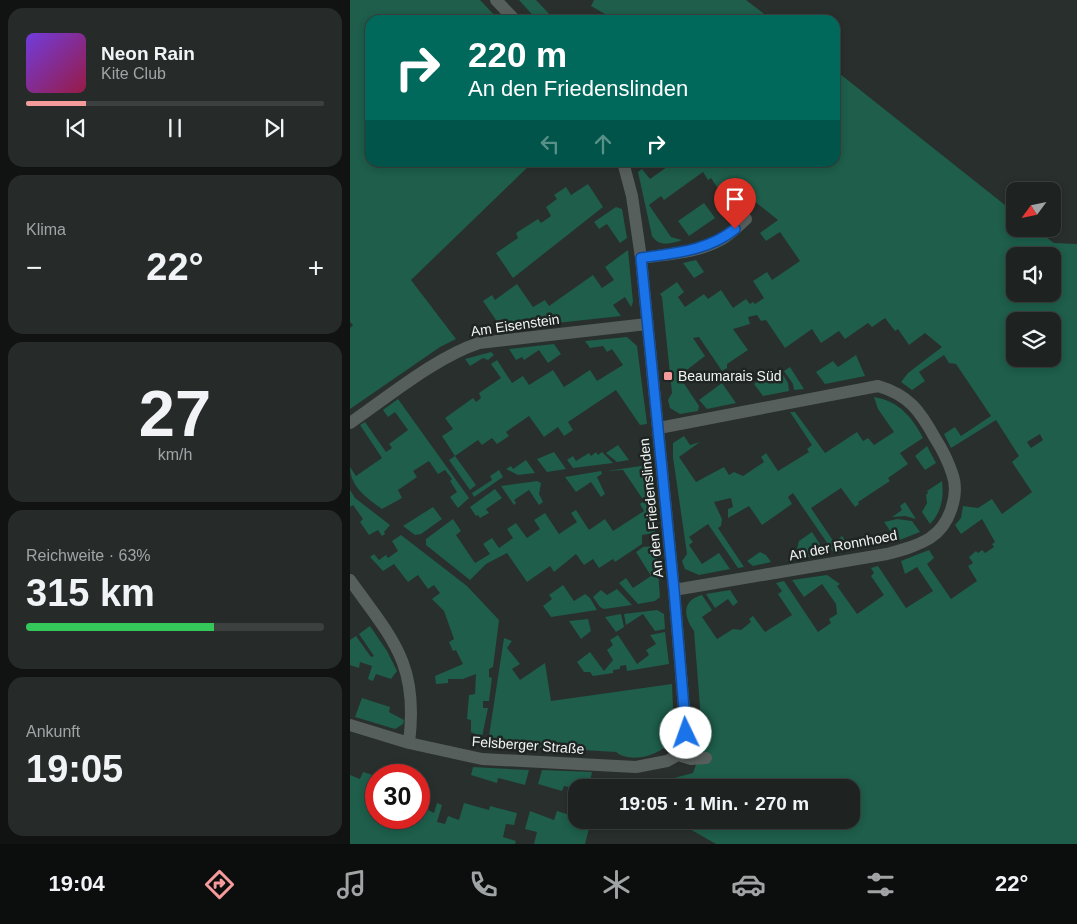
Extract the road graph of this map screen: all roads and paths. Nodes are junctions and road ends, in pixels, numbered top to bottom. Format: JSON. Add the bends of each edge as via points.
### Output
{"nodes":[{"id":1,"x":496,"y":0,"type":"edge"},
{"id":2,"x":510,"y":15,"type":"edge"},
{"id":3,"x":624,"y":167,"type":"edge"},
{"id":4,"x":746,"y":219,"type":"dead end"},
{"id":5,"x":641,"y":258,"type":"junction"},
{"id":6,"x":647,"y":324,"type":"junction"},
{"id":7,"x":350,"y":423,"type":"edge"},
{"id":8,"x":658,"y":428,"type":"junction"},
{"id":9,"x":350,"y":580,"type":"edge"},
{"id":10,"x":674,"y":590,"type":"junction"},
{"id":11,"x":350,"y":725,"type":"edge"},
{"id":12,"x":409,"y":742,"type":"junction"},
{"id":13,"x":678,"y":755,"type":"junction"},
{"id":14,"x":706,"y":758,"type":"dead end"}],
"edges":[{"from":1,"to":2,"type":"street"},
{"from":3,"to":5,"type":"street","name":"An den Friedenslinden"},
{"from":4,"to":5,"type":"street","via":[[723,239],[706,246]]},
{"from":5,"to":6,"type":"street","name":"An den Friedenslinden"},
{"from":6,"to":7,"type":"street","name":"Am Eisenstein","via":[[466,347]]},
{"from":6,"to":8,"type":"street","name":"An den Friedenslinden"},
{"from":8,"to":10,"type":"street","name":"An den Friedenslinden"},
{"from":8,"to":10,"type":"street","name":"An der Ronnhoed","via":[[878,386],[895,391],[924,418],[953,474],[955,494],[943,525],[931,537],[911,547],[878,556]]},
{"from":9,"to":12,"type":"street","via":[[402,657],[412,700]]},
{"from":10,"to":13,"type":"street","name":"An den Friedenslinden","via":[[686,733]]},
{"from":11,"to":12,"type":"street","name":"Felsberger Straße"},
{"from":12,"to":13,"type":"street","name":"Felsberger Straße","via":[[482,759],[601,766],[654,765]]},
{"from":13,"to":14,"type":"street","via":[[691,759]]}]}
